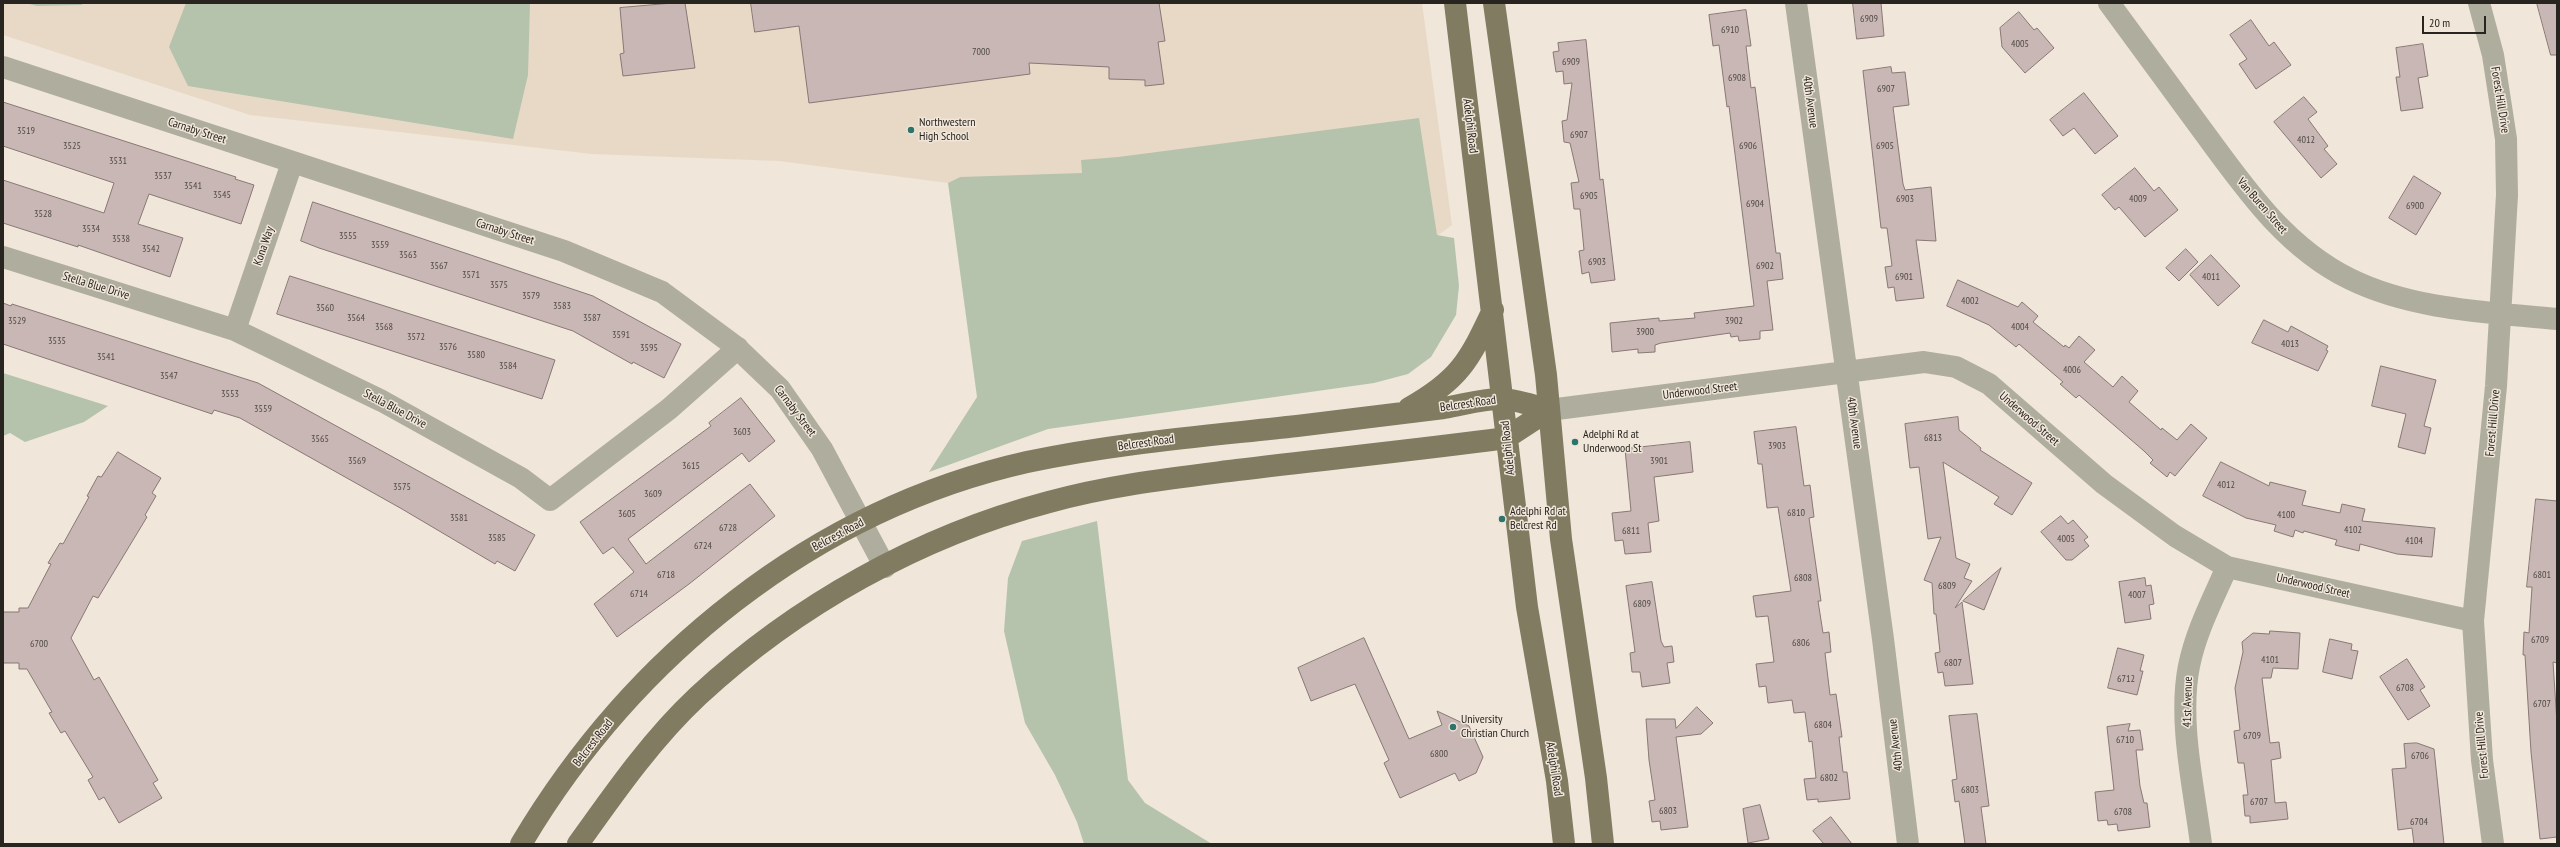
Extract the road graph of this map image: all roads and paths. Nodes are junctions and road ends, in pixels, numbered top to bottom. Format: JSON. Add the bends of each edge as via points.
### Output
{"nodes":[{"id":1,"x":1455,"y":3,"type":"edge"},
{"id":2,"x":1494,"y":3,"type":"edge"},
{"id":3,"x":1796,"y":3,"type":"edge"},
{"id":4,"x":2109,"y":3,"type":"edge"},
{"id":5,"x":2479,"y":3,"type":"edge"},
{"id":6,"x":3,"y":67,"type":"edge"},
{"id":7,"x":292,"y":163,"type":"junction"},
{"id":8,"x":3,"y":257,"type":"edge"},
{"id":9,"x":1493,"y":310,"type":"junction"},
{"id":10,"x":2499,"y":313,"type":"junction"},
{"id":11,"x":2557,"y":319,"type":"edge"},
{"id":12,"x":235,"y":330,"type":"junction"},
{"id":13,"x":738,"y":348,"type":"junction"},
{"id":14,"x":1847,"y":373,"type":"junction"},
{"id":15,"x":1503,"y":399,"type":"junction"},
{"id":16,"x":1549,"y":410,"type":"junction"},
{"id":17,"x":1399,"y":413,"type":"junction"},
{"id":18,"x":1506,"y":438,"type":"junction"},
{"id":19,"x":861,"y":522,"type":"junction"},
{"id":20,"x":885,"y":567,"type":"junction"},
{"id":21,"x":2228,"y":567,"type":"junction"},
{"id":22,"x":2473,"y":621,"type":"junction"},
{"id":23,"x":521,"y":844,"type":"edge"},
{"id":24,"x":578,"y":844,"type":"edge"},
{"id":25,"x":1564,"y":844,"type":"edge"},
{"id":26,"x":1603,"y":844,"type":"edge"},
{"id":27,"x":1908,"y":844,"type":"edge"},
{"id":28,"x":2200,"y":844,"type":"edge"},
{"id":29,"x":2493,"y":844,"type":"edge"}],
"edges":[{"from":1,"to":9,"type":"main road","name":"Adelphi Road"},
{"from":2,"to":16,"type":"main road"},
{"from":3,"to":14,"type":"street","name":"40th Avenue"},
{"from":4,"to":10,"type":"street","name":"Van Buren Street","via":[[2248,192],[2295,243],[2328,267],[2378,290],[2436,305]]},
{"from":5,"to":10,"type":"street","name":"Forest Hill Drive","via":[[2492,55],[2506,139],[2507,195]]},
{"from":6,"to":7,"type":"street","name":"Carnaby Street"},
{"from":7,"to":12,"type":"street","name":"Kona Way"},
{"from":7,"to":13,"type":"street","name":"Carnaby Street","via":[[564,251],[662,292]]},
{"from":8,"to":12,"type":"street","name":"Stella Blue Drive"},
{"from":9,"to":15,"type":"main road","name":"Adelphi Road"},
{"from":9,"to":17,"type":"main road","via":[[1473,353],[1461,369],[1438,392]]},
{"from":10,"to":11,"type":"street","name":"Van Buren Street"},
{"from":10,"to":22,"type":"street","name":"Forest Hill Drive","via":[[2488,483]]},
{"from":12,"to":13,"type":"street","name":"Stella Blue Drive","via":[[382,401],[520,478],[550,500],[670,409]]},
{"from":13,"to":19,"type":"street","name":"Carnaby Street","via":[[780,389],[822,448]]},
{"from":14,"to":16,"type":"street","name":"Underwood Street"},
{"from":14,"to":21,"type":"street","name":"Underwood Street","via":[[1924,362],[1956,367],[1973,375],[1989,384],[2104,484],[2175,536]]},
{"from":14,"to":27,"type":"street","name":"40th Avenue"},
{"from":15,"to":16,"type":"main road","name":"Belcrest Road"},
{"from":15,"to":17,"type":"main road","name":"Belcrest Road"},
{"from":15,"to":18,"type":"main road","name":"Adelphi Road"},
{"from":16,"to":18,"type":"main road"},
{"from":16,"to":26,"type":"main road","via":[[1561,539],[1596,778]]},
{"from":17,"to":19,"type":"main road","name":"Belcrest Road","via":[[1147,442],[1027,463],[962,481]]},
{"from":18,"to":20,"type":"main road","via":[[1190,476],[1057,500],[987,521]]},
{"from":18,"to":25,"type":"main road","name":"Adelphi Road","via":[[1527,607],[1557,781]]},
{"from":19,"to":20,"type":"street","name":"Carnaby Street"},
{"from":19,"to":23,"type":"main road","name":"Belcrest Road","via":[[811,549],[766,578],[719,612],[668,657],[624,702],[587,749],[538,816]]},
{"from":20,"to":24,"type":"main road","via":[[803,611],[697,697],[633,768]]},
{"from":21,"to":22,"type":"street","name":"Underwood Street"},
{"from":21,"to":28,"type":"street","name":"41st Avenue","via":[[2198,633],[2189,666],[2185,715]]},
{"from":22,"to":29,"type":"street","name":"Forest Hill Drive","via":[[2482,760]]}]}
